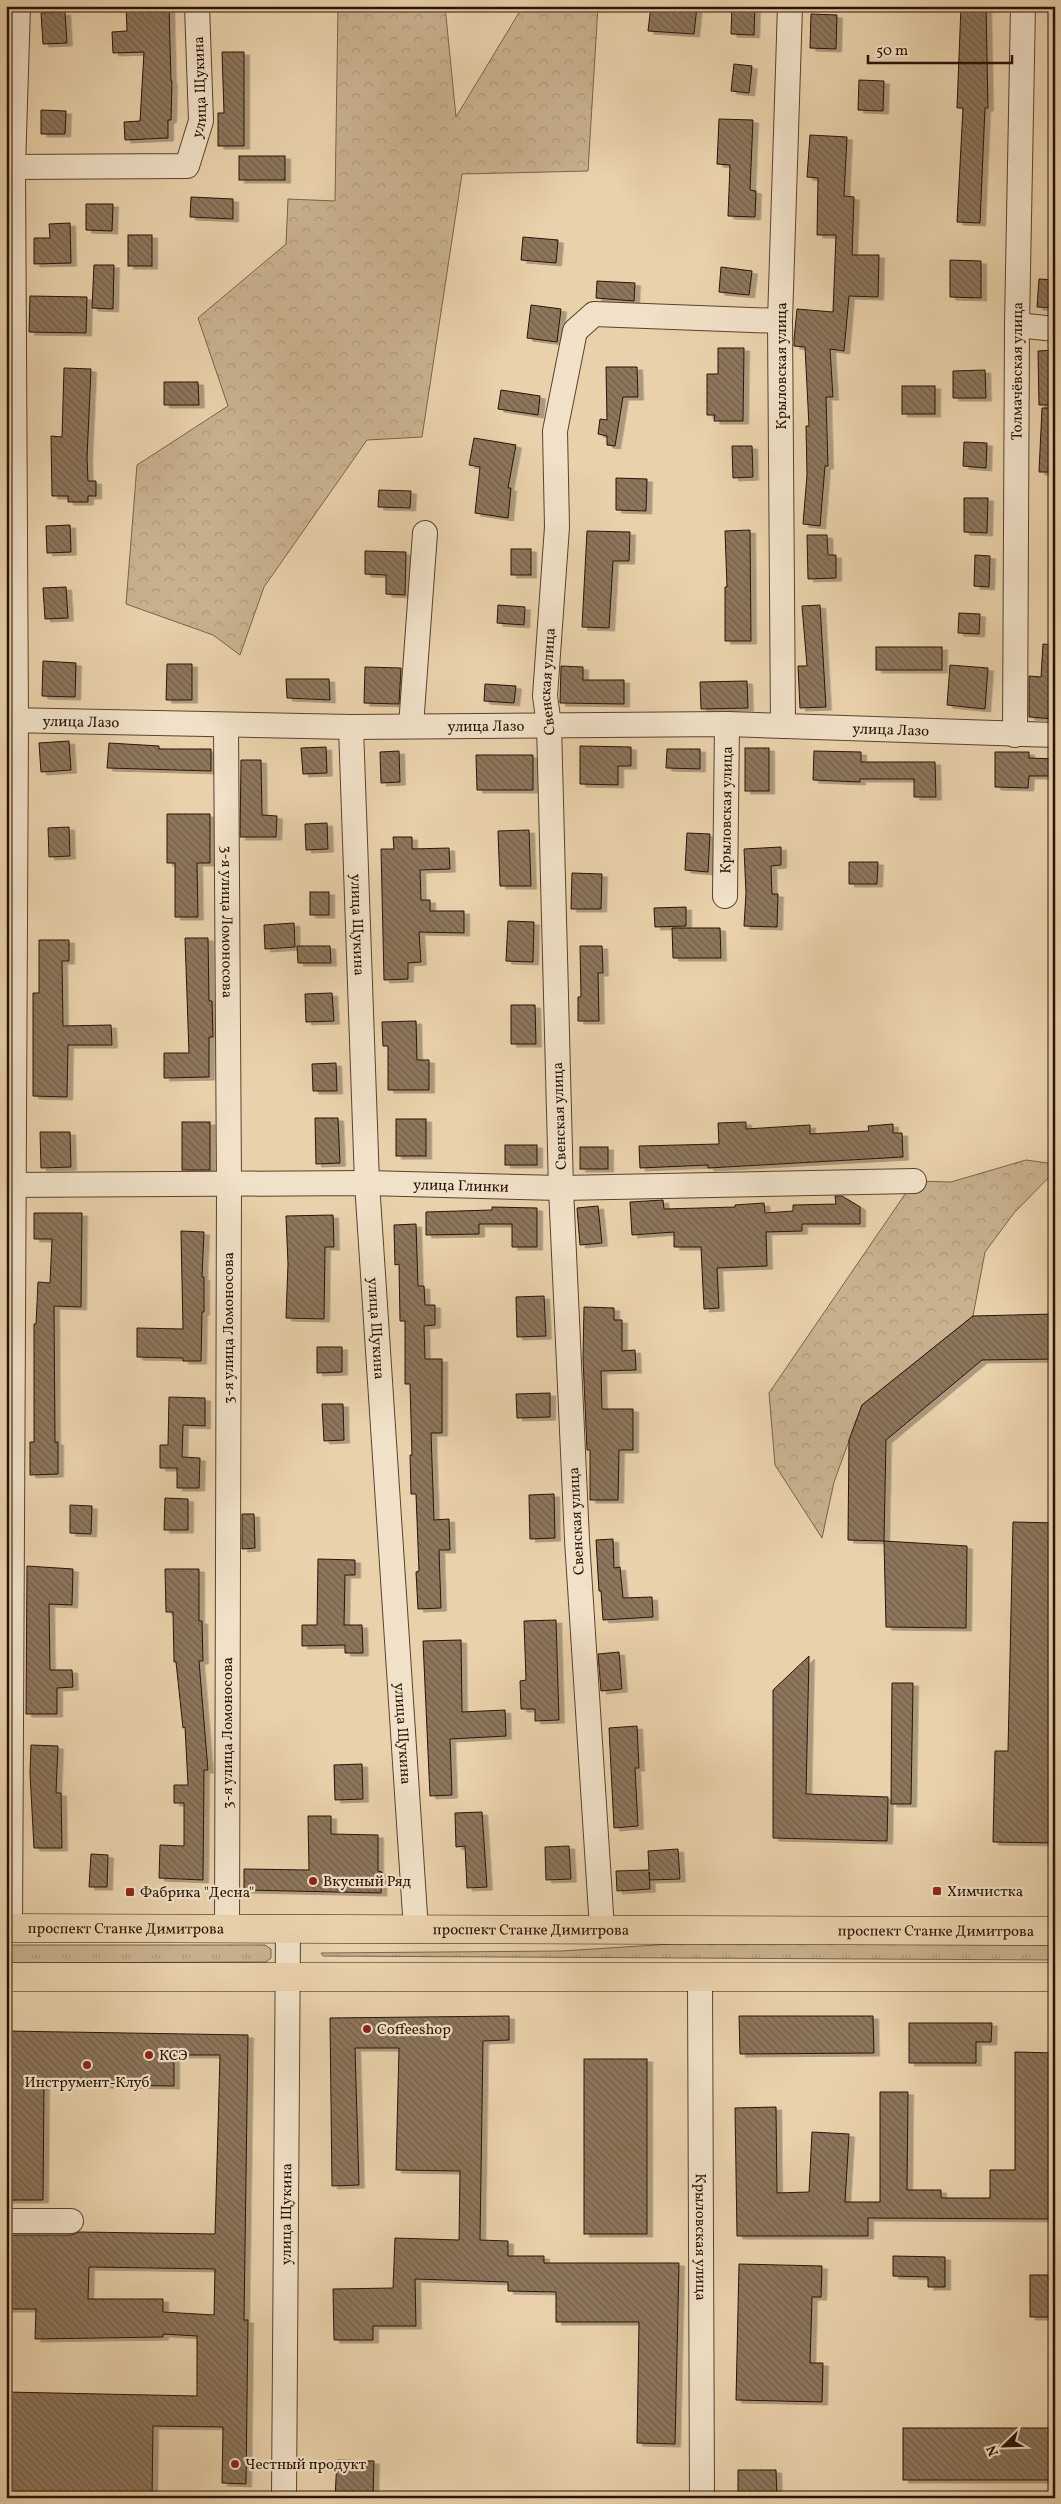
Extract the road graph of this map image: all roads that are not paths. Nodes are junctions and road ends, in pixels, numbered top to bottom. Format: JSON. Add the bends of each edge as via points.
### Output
{"nodes":[{"id":1,"x":18,"y":6,"type":"edge"},
{"id":2,"x":197,"y":6,"type":"edge"},
{"id":3,"x":790,"y":6,"type":"edge"},
{"id":4,"x":1023,"y":6,"type":"edge"},
{"id":5,"x":10,"y":167,"type":"edge"},
{"id":6,"x":780,"y":321,"type":"junction"},
{"id":7,"x":1017,"y":325,"type":"junction"},
{"id":8,"x":1055,"y":329,"type":"edge"},
{"id":9,"x":425,"y":533,"type":"dead end"},
{"id":10,"x":11,"y":720,"type":"edge"},
{"id":11,"x":726,"y":724,"type":"junction"},
{"id":12,"x":549,"y":725,"type":"junction"},
{"id":13,"x":226,"y":726,"type":"junction"},
{"id":14,"x":411,"y":726,"type":"junction"},
{"id":15,"x":783,"y":726,"type":"junction"},
{"id":16,"x":351,"y":727,"type":"junction"},
{"id":17,"x":1015,"y":735,"type":"junction"},
{"id":18,"x":1055,"y":735,"type":"edge"},
{"id":19,"x":724,"y":896,"type":"dead end"},
{"id":20,"x":914,"y":1181,"type":"dead end"},
{"id":21,"x":229,"y":1183,"type":"junction"},
{"id":22,"x":367,"y":1183,"type":"junction"},
{"id":23,"x":9,"y":1185,"type":"edge"},
{"id":24,"x":561,"y":1188,"type":"junction"},
{"id":25,"x":8,"y":1928,"type":"edge"},
{"id":26,"x":602,"y":1929,"type":"junction"},
{"id":27,"x":227,"y":1930,"type":"junction"},
{"id":28,"x":288,"y":1930,"type":"junction"},
{"id":29,"x":416,"y":1930,"type":"junction"},
{"id":30,"x":1055,"y":1931,"type":"edge"},
{"id":31,"x":6,"y":1977,"type":"edge"},
{"id":32,"x":700,"y":1977,"type":"junction"},
{"id":33,"x":288,"y":1978,"type":"junction"},
{"id":34,"x":1055,"y":1978,"type":"edge"},
{"id":35,"x":6,"y":2221,"type":"edge"},
{"id":36,"x":72,"y":2221,"type":"dead end"},
{"id":37,"x":284,"y":2498,"type":"edge"},
{"id":38,"x":702,"y":2498,"type":"edge"}],
"edges":[{"from":1,"to":5,"type":"street"},
{"from":2,"to":5,"type":"street","name":"улица Щукина","via":[[201,121],[187,166]]},
{"from":3,"to":6,"type":"street","name":"Крыловская улица"},
{"from":4,"to":7,"type":"street","name":"Толмачёвская улица"},
{"from":5,"to":10,"type":"street"},
{"from":6,"to":12,"type":"street","name":"Свенская улица","via":[[594,314],[575,332],[554,431],[557,527],[545,696]]},
{"from":6,"to":15,"type":"street","name":"Крыловская улица"},
{"from":7,"to":8,"type":"street"},
{"from":7,"to":17,"type":"street","name":"Толмачёвская улица"},
{"from":9,"to":14,"type":"street"},
{"from":10,"to":13,"type":"street","name":"улица Лазо"},
{"from":10,"to":23,"type":"street"},
{"from":11,"to":12,"type":"street","name":"улица Лазо"},
{"from":11,"to":15,"type":"street","name":"улица Лазо"},
{"from":11,"to":19,"type":"street","name":"Крыловская улица"},
{"from":12,"to":14,"type":"street","name":"улица Лазо"},
{"from":12,"to":24,"type":"street","name":"Свенская улица"},
{"from":13,"to":16,"type":"street","name":"улица Лазо"},
{"from":13,"to":21,"type":"street","name":"3-я улица Ломоносова"},
{"from":14,"to":16,"type":"street","name":"улица Лазо"},
{"from":15,"to":17,"type":"street","name":"улица Лазо"},
{"from":16,"to":22,"type":"street","name":"улица Щукина"},
{"from":17,"to":18,"type":"street","name":"улица Лазо"},
{"from":20,"to":24,"type":"street","name":"улица Глинки"},
{"from":21,"to":22,"type":"street","name":"улица Глинки"},
{"from":21,"to":23,"type":"street","name":"улица Глинки"},
{"from":21,"to":27,"type":"street","name":"3-я улица Ломоносова"},
{"from":22,"to":24,"type":"street","name":"улица Глинки"},
{"from":22,"to":29,"type":"street","name":"улица Щукина"},
{"from":23,"to":25,"type":"street"},
{"from":24,"to":26,"type":"street","name":"Свенская улица","via":[[577,1540]]},
{"from":25,"to":27,"type":"main road","name":"проспект Станке Димитрова"},
{"from":26,"to":29,"type":"main road","name":"проспект Станке Димитрова"},
{"from":26,"to":30,"type":"main road","name":"проспект Станке Димитрова"},
{"from":27,"to":28,"type":"main road","name":"проспект Станке Димитрова"},
{"from":28,"to":29,"type":"main road","name":"проспект Станке Димитрова"},
{"from":28,"to":33,"type":"street","name":"улица Щукина"},
{"from":31,"to":33,"type":"main road"},
{"from":32,"to":33,"type":"main road"},
{"from":32,"to":34,"type":"main road"},
{"from":32,"to":38,"type":"street","name":"Крыловская улица"},
{"from":33,"to":37,"type":"street","name":"улица Щукина"},
{"from":35,"to":36,"type":"street"}]}
